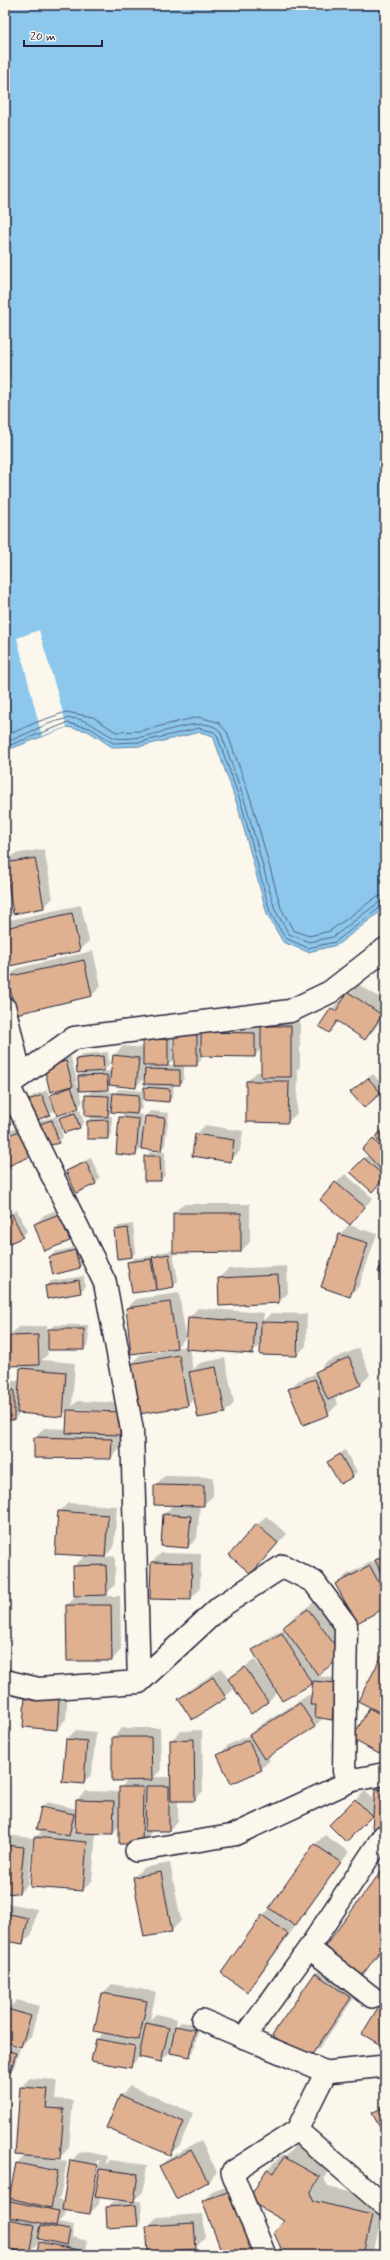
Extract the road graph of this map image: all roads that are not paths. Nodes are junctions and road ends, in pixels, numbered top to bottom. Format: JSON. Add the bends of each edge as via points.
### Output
{"nodes":[{"id":1,"x":385,"y":949,"type":"edge"},
{"id":2,"x":5,"y":1008,"type":"edge"},
{"id":3,"x":11,"y":1083,"type":"edge"},
{"id":4,"x":5,"y":1681,"type":"edge"},
{"id":5,"x":139,"y":1682,"type":"junction"},
{"id":6,"x":385,"y":1774,"type":"edge"},
{"id":7,"x":353,"y":1780,"type":"junction"},
{"id":8,"x":383,"y":1836,"type":"dead end"},
{"id":9,"x":136,"y":1851,"type":"dead end"},
{"id":10,"x":309,"y":1948,"type":"junction"},
{"id":11,"x":372,"y":1997,"type":"dead end"},
{"id":12,"x":202,"y":2020,"type":"dead end"},
{"id":13,"x":244,"y":2038,"type":"junction"},
{"id":14,"x":385,"y":2066,"type":"edge"},
{"id":15,"x":326,"y":2072,"type":"junction"},
{"id":16,"x":297,"y":2130,"type":"junction"},
{"id":17,"x":385,"y":2206,"type":"edge"},
{"id":18,"x":265,"y":2255,"type":"edge"}],
"edges":[{"from":1,"to":3,"type":"street","via":[[330,992],[290,1011],[74,1038]]},
{"from":2,"to":3,"type":"street"},
{"from":3,"to":5,"type":"street","via":[[105,1282],[132,1430]]},
{"from":4,"to":5,"type":"street","via":[[38,1689]]},
{"from":5,"to":7,"type":"street","via":[[220,1607],[283,1566],[314,1582],[346,1625],[344,1771]]},
{"from":6,"to":7,"type":"street"},
{"from":7,"to":9,"type":"street","via":[[234,1835]]},
{"from":8,"to":10,"type":"street"},
{"from":10,"to":11,"type":"street"},
{"from":10,"to":13,"type":"street"},
{"from":12,"to":13,"type":"street"},
{"from":13,"to":15,"type":"street"},
{"from":14,"to":15,"type":"street"},
{"from":15,"to":16,"type":"street"},
{"from":16,"to":17,"type":"street"},
{"from":16,"to":18,"type":"street","via":[[232,2172]]}]}
